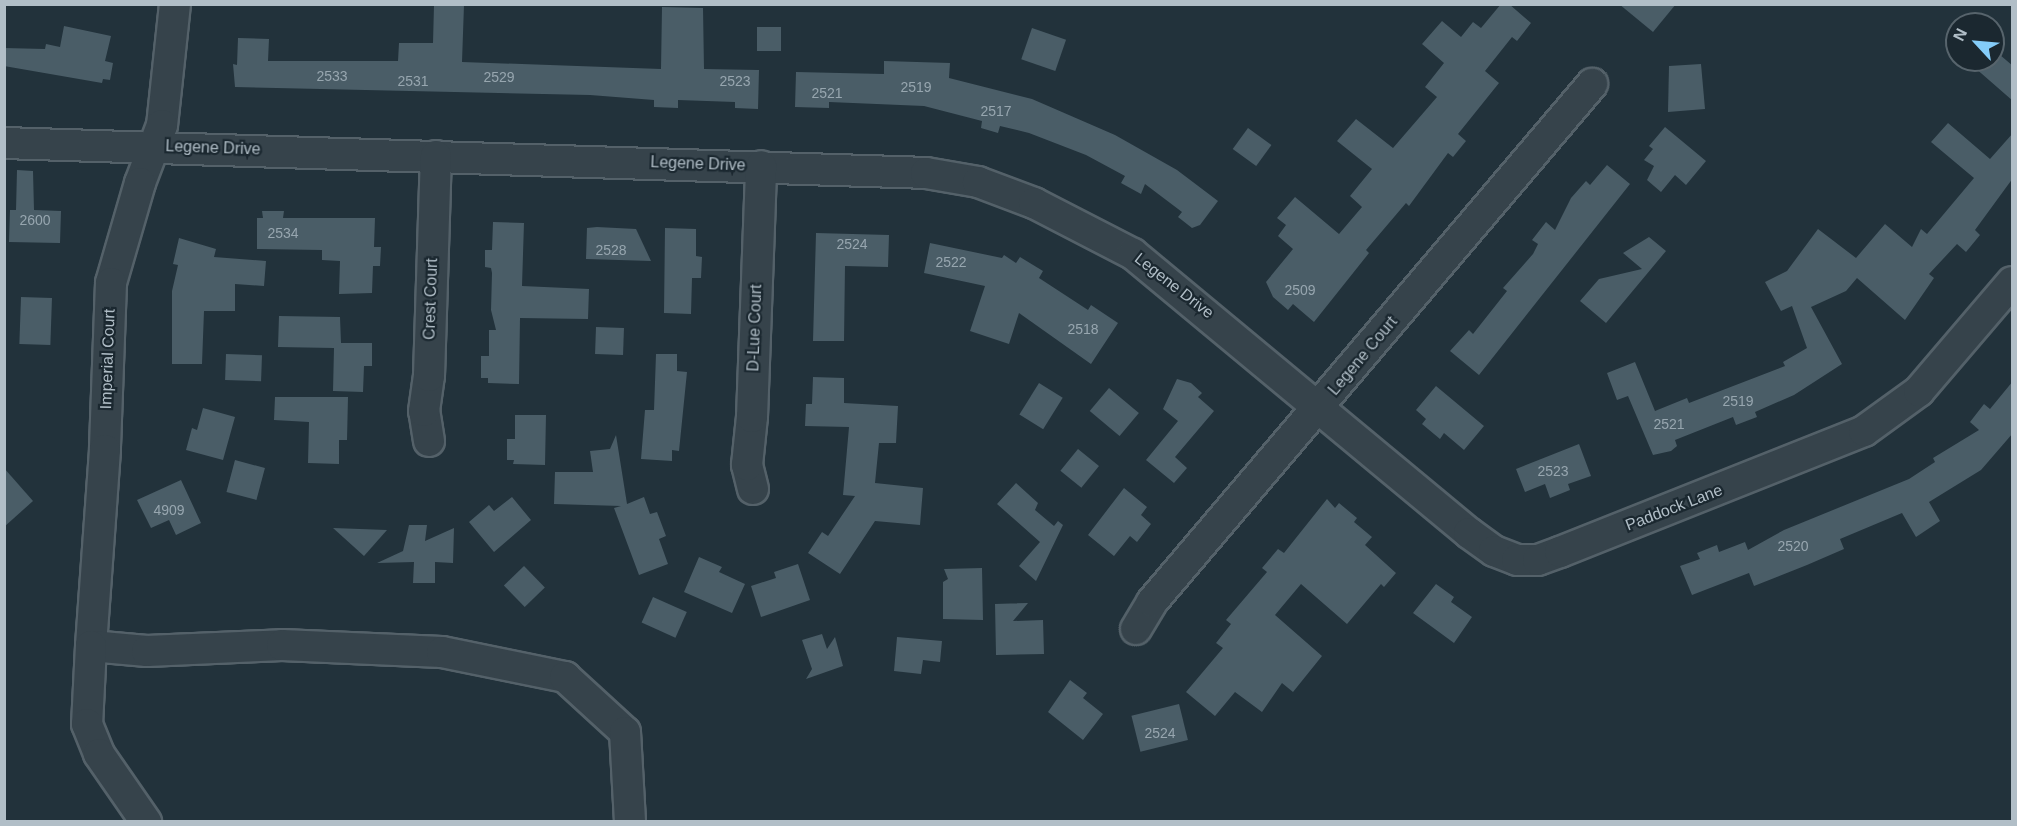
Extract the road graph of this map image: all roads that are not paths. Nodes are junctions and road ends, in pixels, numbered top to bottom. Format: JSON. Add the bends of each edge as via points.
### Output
{"nodes":[{"id":1,"x":175,"y":4,"type":"edge"},
{"id":2,"x":1592,"y":84,"type":"dead end"},
{"id":3,"x":4,"y":143,"type":"edge"},
{"id":4,"x":153,"y":146,"type":"junction"},
{"id":5,"x":436,"y":156,"type":"junction"},
{"id":6,"x":761,"y":166,"type":"junction"},
{"id":7,"x":2013,"y":282,"type":"edge"},
{"id":8,"x":1320,"y":408,"type":"junction"},
{"id":9,"x":429,"y":441,"type":"dead end"},
{"id":10,"x":753,"y":489,"type":"dead end"},
{"id":11,"x":1136,"y":629,"type":"dead end"},
{"id":12,"x":91,"y":646,"type":"junction"},
{"id":13,"x":146,"y":822,"type":"edge"},
{"id":14,"x":630,"y":822,"type":"edge"}],
"edges":[{"from":1,"to":4,"type":"street","name":"Imperial Court","via":[[162,125]]},
{"from":2,"to":8,"type":"street","name":"Legene Court"},
{"from":3,"to":4,"type":"street","name":"Legene Drive"},
{"from":4,"to":5,"type":"street","name":"Legene Drive"},
{"from":4,"to":12,"type":"street","name":"Imperial Court","via":[[111,283]]},
{"from":5,"to":6,"type":"street","name":"Legene Drive"},
{"from":5,"to":9,"type":"street","name":"Crest Court","via":[[429,376],[424,411]]},
{"from":6,"to":8,"type":"street","name":"Legene Drive","via":[[926,173],[978,182],[1034,203],[1087,227],[1149,265]]},
{"from":6,"to":10,"type":"street","name":"D-Lue Court","via":[[747,465]]},
{"from":7,"to":8,"type":"street","name":"Paddock Lane","via":[[1919,391],[1864,431],[1538,560],[1517,560],[1494,551]]},
{"from":8,"to":11,"type":"street","name":"Legene Court","via":[[1152,602]]},
{"from":12,"to":13,"type":"street","name":"Imperial Court","via":[[87,724],[104,762]]},
{"from":12,"to":14,"type":"street","via":[[147,651],[282,645],[442,652],[565,677],[625,732]]}]}
